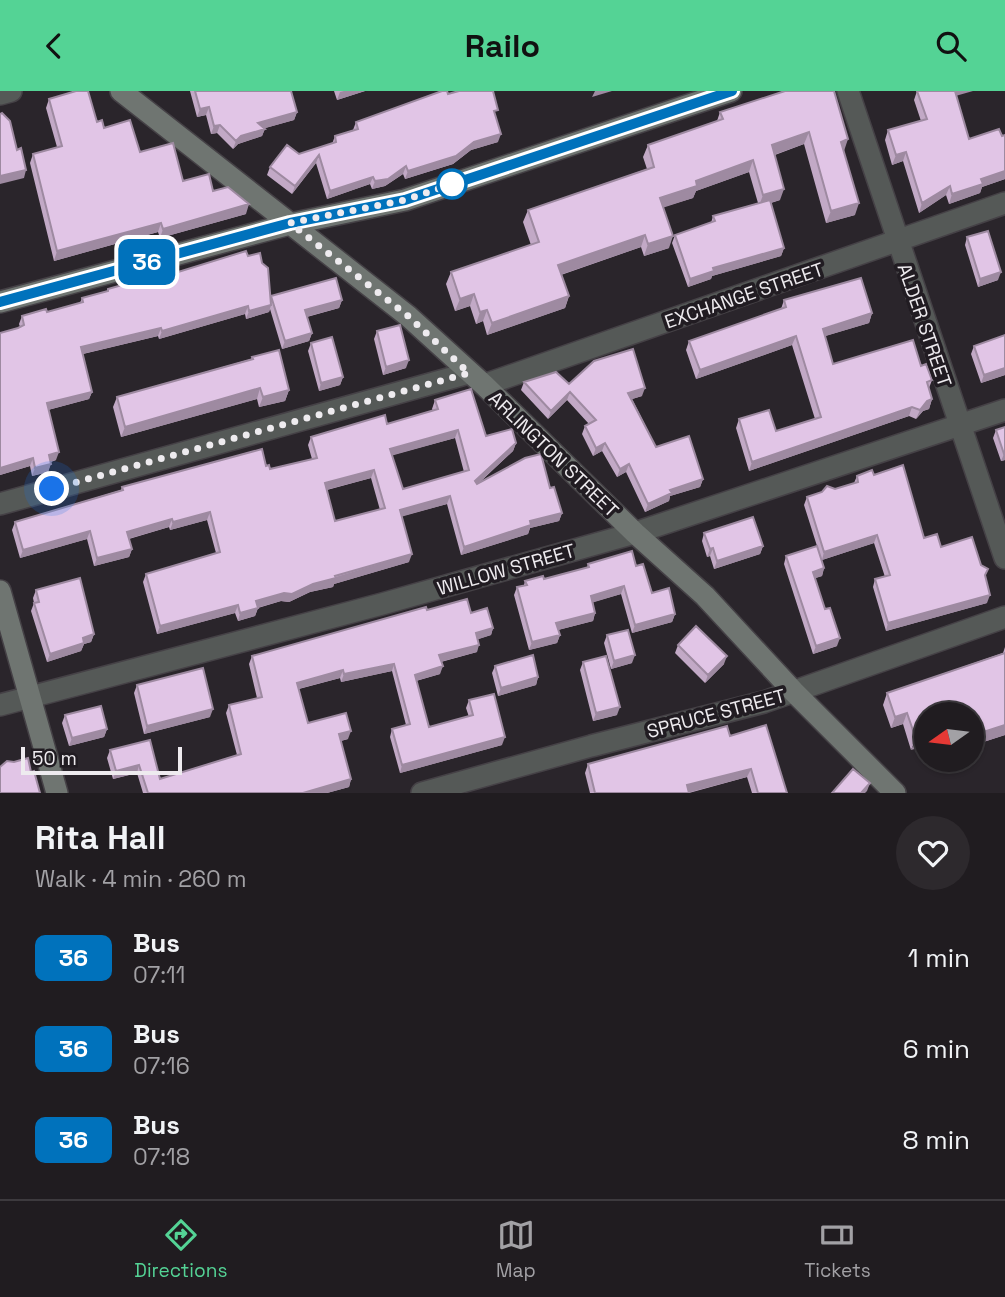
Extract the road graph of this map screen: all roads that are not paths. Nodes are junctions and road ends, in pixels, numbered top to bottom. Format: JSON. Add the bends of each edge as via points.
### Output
{"nodes":[{"id":1,"x":11,"y":91,"type":"edge"},
{"id":2,"x":121,"y":91,"type":"edge"},
{"id":3,"x":731,"y":91,"type":"edge"},
{"id":4,"x":848,"y":91,"type":"edge"},
{"id":5,"x":0,"y":94,"type":"edge"},
{"id":6,"x":1005,"y":203,"type":"edge"},
{"id":7,"x":290,"y":223,"type":"junction"},
{"id":8,"x":897,"y":241,"type":"junction"},
{"id":9,"x":0,"y":302,"type":"edge"},
{"id":10,"x":476,"y":379,"type":"junction"},
{"id":11,"x":1005,"y":410,"type":"edge"},
{"id":12,"x":959,"y":426,"type":"junction"},
{"id":13,"x":0,"y":504,"type":"edge"},
{"id":14,"x":635,"y":533,"type":"junction"},
{"id":15,"x":1005,"y":558,"type":"edge"},
{"id":16,"x":0,"y":591,"type":"edge"},
{"id":17,"x":1005,"y":617,"type":"edge"},
{"id":18,"x":794,"y":692,"type":"junction"},
{"id":19,"x":30,"y":697,"type":"junction"},
{"id":20,"x":0,"y":705,"type":"edge"},
{"id":21,"x":57,"y":793,"type":"edge"},
{"id":22,"x":422,"y":793,"type":"edge"},
{"id":23,"x":895,"y":793,"type":"edge"}],
"edges":[{"from":1,"to":5,"type":"street"},
{"from":2,"to":7,"type":"street","name":"ARLINGTON STREET"},
{"from":3,"to":7,"type":"street","via":[[405,200]]},
{"from":4,"to":8,"type":"street","name":"ALDER STREET"},
{"from":6,"to":8,"type":"street","name":"EXCHANGE STREET"},
{"from":7,"to":9,"type":"street"},
{"from":7,"to":10,"type":"street","name":"ARLINGTON STREET","via":[[408,316]]},
{"from":8,"to":10,"type":"street","name":"EXCHANGE STREET"},
{"from":8,"to":12,"type":"street","name":"ALDER STREET"},
{"from":10,"to":13,"type":"street","name":"EXCHANGE STREET"},
{"from":10,"to":14,"type":"street","name":"ARLINGTON STREET"},
{"from":11,"to":12,"type":"street","name":"WILLOW STREET"},
{"from":12,"to":14,"type":"street","name":"WILLOW STREET"},
{"from":12,"to":15,"type":"street","name":"ALDER STREET"},
{"from":14,"to":18,"type":"street","name":"ARLINGTON STREET","via":[[705,596]]},
{"from":14,"to":19,"type":"street","name":"WILLOW STREET"},
{"from":16,"to":19,"type":"street"},
{"from":17,"to":18,"type":"street","name":"SPRUCE STREET"},
{"from":18,"to":22,"type":"street","name":"SPRUCE STREET"},
{"from":18,"to":23,"type":"street","name":"ARLINGTON STREET"},
{"from":19,"to":20,"type":"street","name":"WILLOW STREET"},
{"from":19,"to":21,"type":"street"}]}
